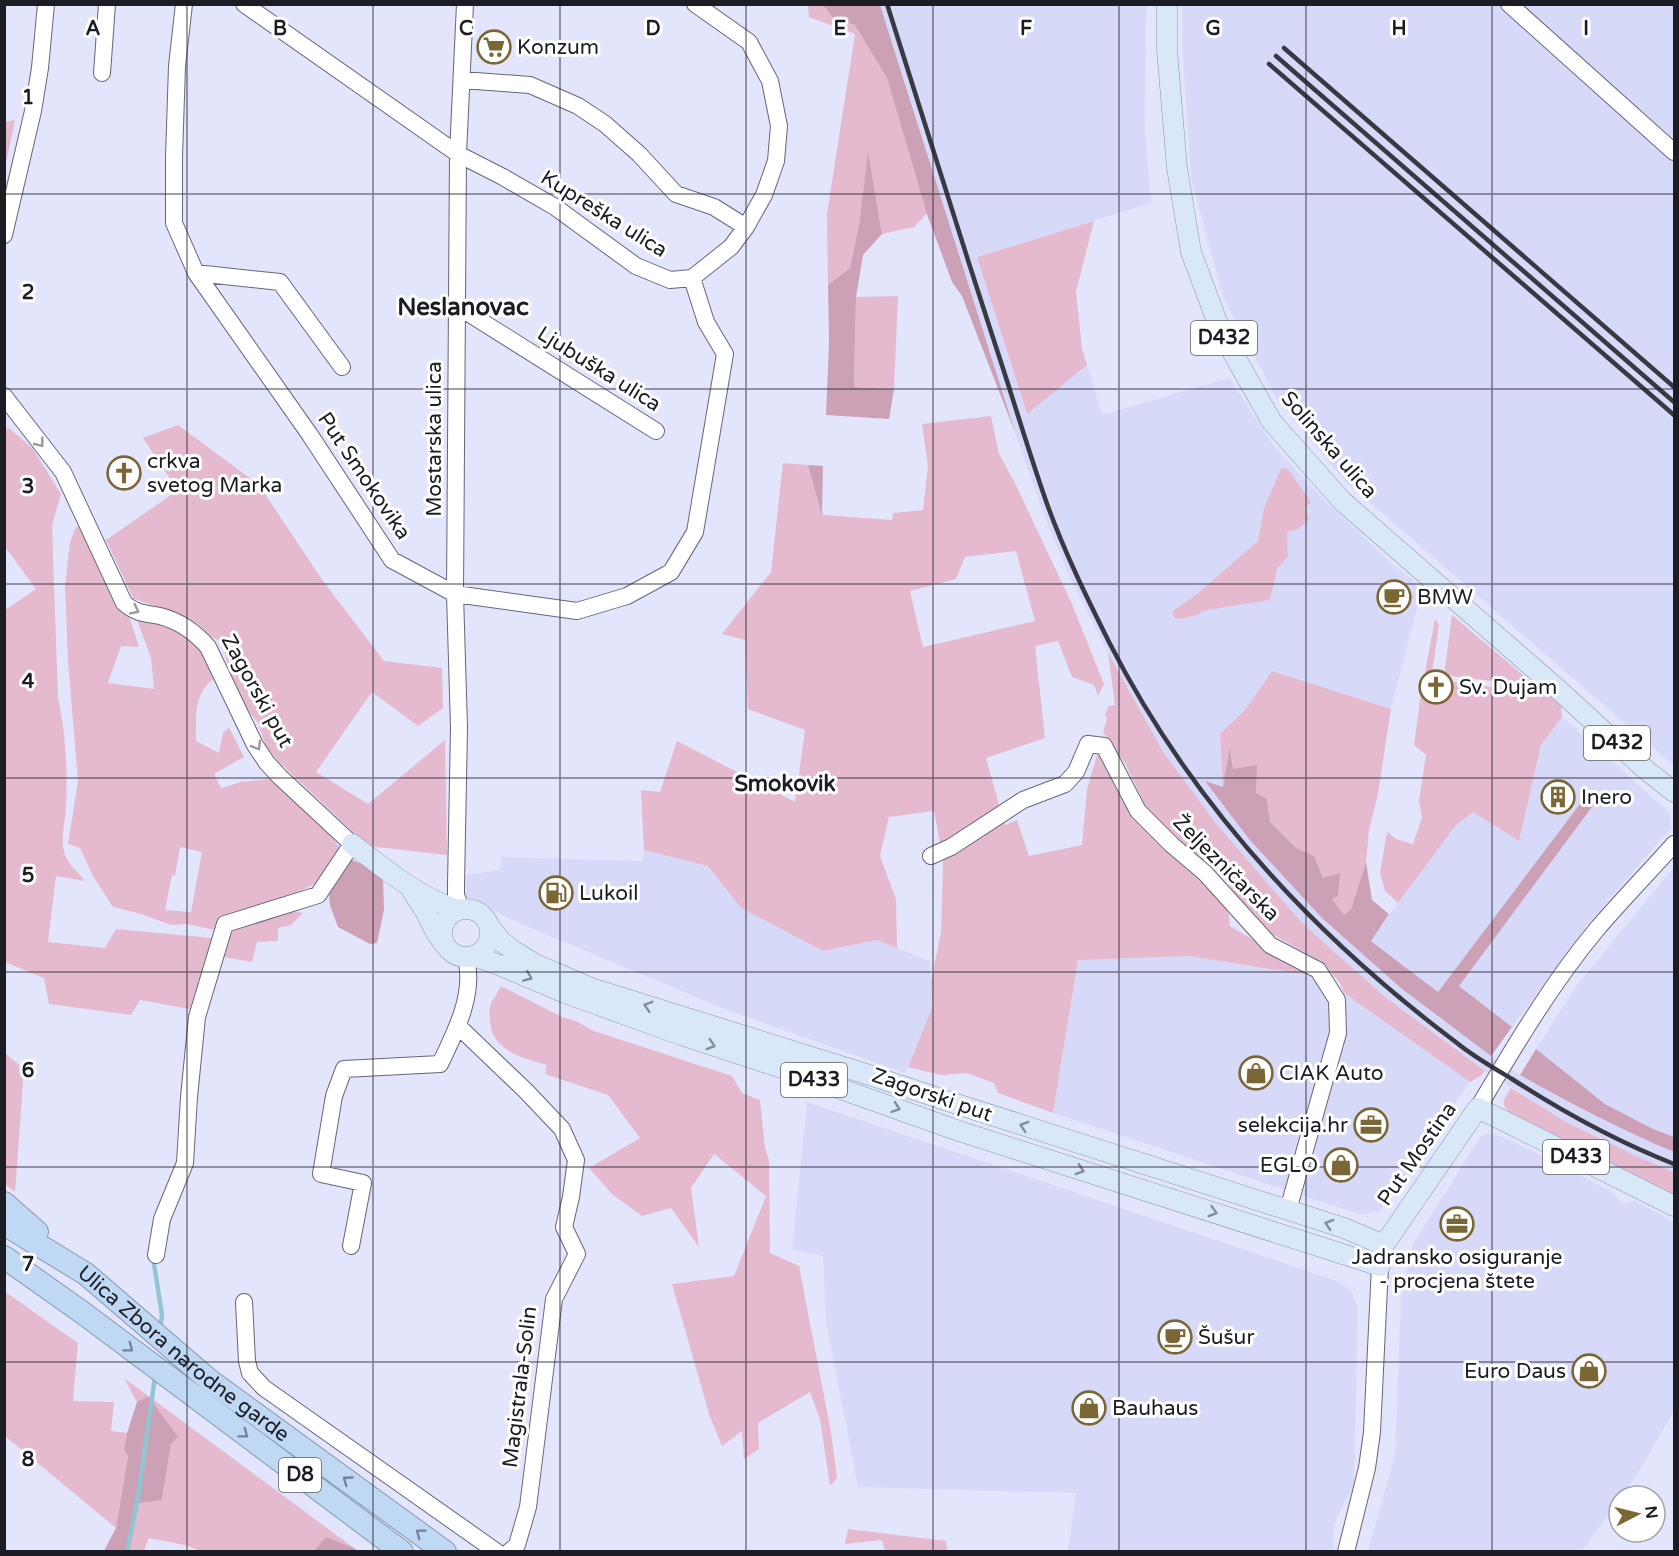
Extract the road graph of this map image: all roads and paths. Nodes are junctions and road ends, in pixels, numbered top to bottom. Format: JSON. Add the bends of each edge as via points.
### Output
{"nodes":[{"id":1,"x":46,"y":4,"type":"edge"},
{"id":2,"x":107,"y":4,"type":"edge"},
{"id":3,"x":184,"y":4,"type":"edge"},
{"id":4,"x":244,"y":4,"type":"edge"},
{"id":5,"x":465,"y":4,"type":"edge"},
{"id":6,"x":695,"y":4,"type":"edge"},
{"id":7,"x":1167,"y":4,"type":"edge"},
{"id":8,"x":1509,"y":4,"type":"edge"},
{"id":9,"x":102,"y":73,"type":"dead end"},
{"id":10,"x":462,"y":80,"type":"junction"},
{"id":11,"x":1674,"y":152,"type":"edge"},
{"id":12,"x":458,"y":154,"type":"junction"},
{"id":13,"x":746,"y":227,"type":"junction"},
{"id":14,"x":4,"y":235,"type":"edge"},
{"id":15,"x":196,"y":273,"type":"junction"},
{"id":16,"x":692,"y":278,"type":"junction"},
{"id":17,"x":457,"y":306,"type":"junction"},
{"id":18,"x":342,"y":367,"type":"dead end"},
{"id":19,"x":4,"y":396,"type":"edge"},
{"id":20,"x":656,"y":431,"type":"dead end"},
{"id":21,"x":455,"y":594,"type":"junction"},
{"id":22,"x":1674,"y":792,"type":"edge"},
{"id":23,"x":352,"y":844,"type":"junction"},
{"id":24,"x":1674,"y":844,"type":"edge"},
{"id":25,"x":931,"y":856,"type":"dead end"},
{"id":26,"x":409,"y":886,"type":"junction"},
{"id":27,"x":459,"y":910,"type":"junction"},
{"id":28,"x":489,"y":927,"type":"junction"},
{"id":29,"x":445,"y":946,"type":"junction"},
{"id":30,"x":470,"y":957,"type":"junction"},
{"id":31,"x":458,"y":1026,"type":"junction"},
{"id":32,"x":1478,"y":1108,"type":"junction"},
{"id":33,"x":4,"y":1203,"type":"edge"},
{"id":34,"x":1674,"y":1206,"type":"edge"},
{"id":35,"x":1288,"y":1210,"type":"junction"},
{"id":36,"x":4,"y":1224,"type":"edge"},
{"id":37,"x":1384,"y":1245,"type":"junction"},
{"id":38,"x":351,"y":1246,"type":"dead end"},
{"id":39,"x":156,"y":1255,"type":"dead end"},
{"id":40,"x":4,"y":1257,"type":"edge"},
{"id":41,"x":1380,"y":1266,"type":"junction"},
{"id":42,"x":4,"y":1268,"type":"edge"},
{"id":43,"x":86,"y":1274,"type":"junction"},
{"id":44,"x":244,"y":1302,"type":"dead end"},
{"id":45,"x":83,"y":1313,"type":"junction"},
{"id":46,"x":402,"y":1551,"type":"edge"},
{"id":47,"x":445,"y":1551,"type":"edge"},
{"id":48,"x":497,"y":1551,"type":"edge"},
{"id":49,"x":509,"y":1551,"type":"edge"},
{"id":50,"x":1346,"y":1551,"type":"edge"}],
"edges":[{"from":1,"to":14,"type":"street","via":[[33,111]]},
{"from":2,"to":9,"type":"street"},
{"from":3,"to":15,"type":"street","name":"Put Smokovika","via":[[177,66],[174,223]]},
{"from":4,"to":12,"type":"street","name":"Kupreška ulica"},
{"from":5,"to":10,"type":"street","name":"Mostarska ulica"},
{"from":6,"to":13,"type":"street","via":[[749,42],[770,81],[779,126],[776,161],[764,195]]},
{"from":7,"to":22,"type":"main road","name":"Solinska ulica","number":"D432","via":[[1177,168],[1191,252],[1221,333],[1272,422],[1342,501]]},
{"from":8,"to":11,"type":"street"},
{"from":10,"to":12,"type":"street","name":"Mostarska ulica"},
{"from":10,"to":13,"type":"street","via":[[530,85],[578,106],[639,154],[676,194],[714,207]]},
{"from":12,"to":16,"type":"street","name":"Kupreška ulica","via":[[555,207],[636,266],[670,280]]},
{"from":12,"to":17,"type":"street","name":"Mostarska ulica"},
{"from":13,"to":16,"type":"street","via":[[731,247]]},
{"from":15,"to":18,"type":"street","via":[[280,282]]},
{"from":15,"to":21,"type":"street","name":"Put Smokovika","via":[[393,560]]},
{"from":16,"to":21,"type":"street","name":"Put Smokovika","via":[[706,322],[725,354],[695,532],[671,572],[627,596],[577,611]]},
{"from":17,"to":20,"type":"street","name":"Ljubuška ulica"},
{"from":17,"to":21,"type":"street","name":"Mostarska ulica"},
{"from":19,"to":23,"type":"street","name":"Zagorski put","one_way":true,"via":[[63,472],[124,603],[133,611],[183,625],[198,636],[208,648],[267,763]]},
{"from":21,"to":27,"type":"street","name":"Mostarska ulica"},
{"from":23,"to":26,"type":"main road","name":"Zagorski put","number":"D433"},
{"from":23,"to":39,"type":"street","via":[[318,895],[225,924],[197,1017],[185,1163],[162,1219]]},
{"from":24,"to":32,"type":"street","name":"Put Mostina","via":[[1580,951]]},
{"from":25,"to":35,"type":"street","name":"Željezničarska","via":[[1023,801],[1065,784],[1076,772],[1088,744],[1104,746],[1138,811],[1205,873],[1270,945],[1318,970],[1337,1000],[1338,1033]]},
{"from":26,"to":27,"type":"main road","name":"Zagorski put","number":"D433"},
{"from":26,"to":29,"type":"main road","name":"Zagorski put","number":"D433"},
{"from":27,"to":28,"type":"main road","number":"D433","via":[[476,910]]},
{"from":27,"to":29,"type":"main road","via":[[444,922]]},
{"from":28,"to":30,"type":"main road","via":[[486,948]]},
{"from":35,"to":28,"type":"main road","name":"Zagorski put","number":"D433","one_way":true,"via":[[591,988],[535,964],[514,951]]},
{"from":29,"to":30,"type":"main road","number":"D433","via":[[458,956]]},
{"from":30,"to":31,"type":"street","via":[[469,983]]},
{"from":30,"to":41,"type":"main road","name":"Zagorski put","number":"D433","one_way":true,"via":[[959,1131]]},
{"from":31,"to":38,"type":"street","via":[[440,1064],[344,1069],[334,1096],[321,1174],[363,1183]]},
{"from":31,"to":49,"type":"street","name":"Magistrala-Solin","via":[[562,1130],[576,1160],[564,1227],[577,1254],[554,1299],[528,1507],[517,1545]]},
{"from":32,"to":34,"type":"main road","number":"D433"},
{"from":32,"to":37,"type":"main road","name":"Put Mostina"},
{"from":33,"to":43,"type":"highway"},
{"from":37,"to":35,"type":"main road","name":"Zagorski put","number":"D433","one_way":true},
{"from":36,"to":43,"type":"highway","name":"Ulica Zbora narodne garde","number":"D8"},
{"from":37,"to":41,"type":"main road","name":"Put Mostina"},
{"from":40,"to":45,"type":"highway","name":"Ulica Zbora narodne garde","number":"D8"},
{"from":41,"to":50,"type":"street","name":"Put Mostina","via":[[1372,1432]]},
{"from":42,"to":45,"type":"highway"},
{"from":47,"to":43,"type":"highway","name":"Ulica Zbora narodne garde","number":"D8","one_way":true,"via":[[209,1380]]},
{"from":44,"to":48,"type":"street","via":[[247,1361],[250,1373],[264,1388]]},
{"from":45,"to":46,"type":"highway","name":"Ulica Zbora narodne garde","number":"D8","one_way":true}]}
